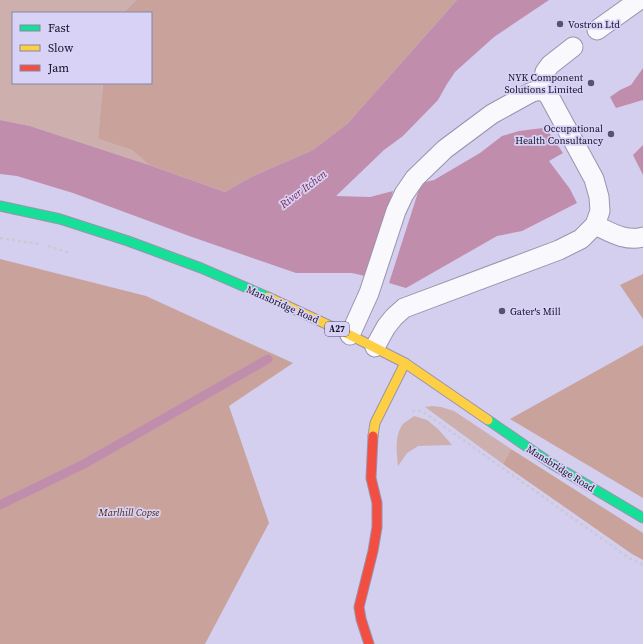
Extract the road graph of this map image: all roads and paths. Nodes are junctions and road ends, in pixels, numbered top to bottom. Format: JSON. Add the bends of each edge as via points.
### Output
{"nodes":[{"id":1,"x":639,"y":0,"type":"edge"},
{"id":2,"x":597,"y":30,"type":"dead end"},
{"id":3,"x":573,"y":48,"type":"dead end"},
{"id":4,"x":541,"y":90,"type":"junction"},
{"id":5,"x":0,"y":206,"type":"edge"},
{"id":6,"x":595,"y":225,"type":"junction"},
{"id":7,"x":643,"y":237,"type":"edge"},
{"id":8,"x":0,"y":238,"type":"edge"},
{"id":9,"x":74,"y":254,"type":"dead end"},
{"id":10,"x":350,"y":335,"type":"junction"},
{"id":11,"x":375,"y":347,"type":"junction"},
{"id":12,"x":405,"y":363,"type":"junction"},
{"id":13,"x":408,"y":413,"type":"dead end"},
{"id":14,"x":643,"y":518,"type":"edge"},
{"id":15,"x":643,"y":565,"type":"edge"},
{"id":16,"x":369,"y":644,"type":"edge"}],
"edges":[{"from":1,"to":2,"type":"lane"},
{"from":3,"to":4,"type":"lane","via":[[550,65],[545,72]]},
{"from":4,"to":6,"type":"lane","via":[[549,96],[594,179],[600,211]]},
{"from":4,"to":10,"type":"lane","via":[[532,92],[492,114],[445,149],[415,178],[396,211],[369,292]]},
{"from":5,"to":10,"type":"main road","name":"Mansbridge Road","number":"A27","via":[[60,219],[128,241],[201,268]]},
{"from":6,"to":7,"type":"lane","via":[[626,238]]},
{"from":6,"to":11,"type":"lane","via":[[581,239],[559,250],[404,308],[386,327]]},
{"from":8,"to":9,"type":"path","via":[[44,245]]},
{"from":10,"to":11,"type":"main road","name":"Mansbridge Road","number":"A27"},
{"from":11,"to":12,"type":"main road","name":"Mansbridge Road","number":"A27"},
{"from":12,"to":14,"type":"main road","name":"Mansbridge Road","number":"A27","via":[[552,464]]},
{"from":12,"to":16,"type":"main road","via":[[375,423],[372,439],[371,478],[377,527],[359,608]]},
{"from":13,"to":15,"type":"path","via":[[421,411],[428,415],[629,558]]}]}
